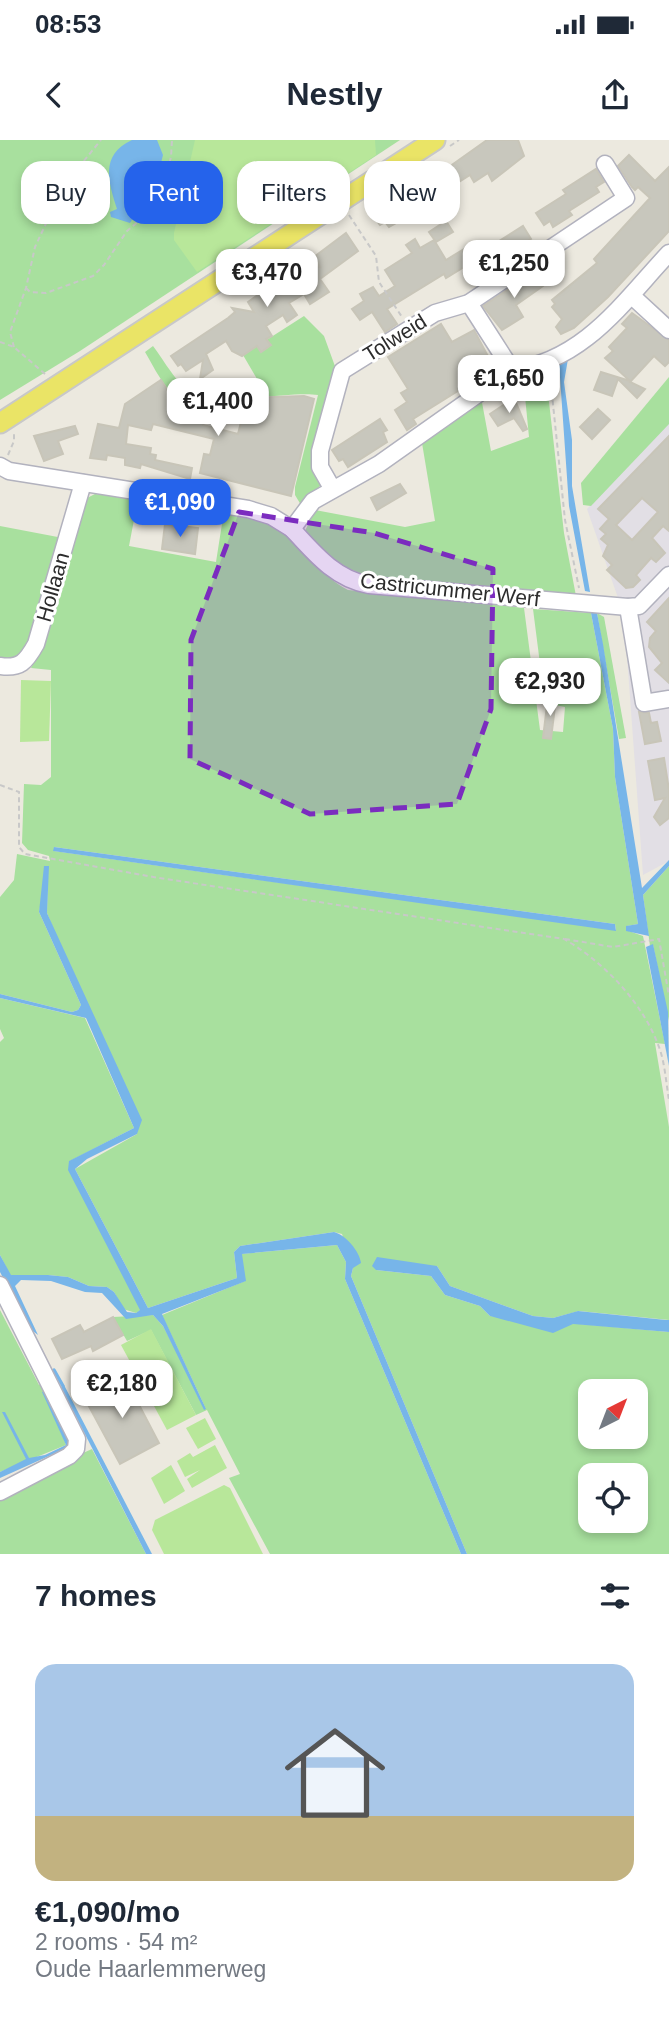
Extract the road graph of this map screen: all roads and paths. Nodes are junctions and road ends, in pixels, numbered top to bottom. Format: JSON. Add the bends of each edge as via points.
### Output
{"nodes":[{"id":1,"x":101,"y":140,"type":"edge"},
{"id":2,"x":172,"y":140,"type":"edge"},
{"id":3,"x":435,"y":140,"type":"edge"},
{"id":4,"x":606,"y":164,"type":"dead end"},
{"id":5,"x":350,"y":217,"type":"edge"},
{"id":6,"x":669,"y":253,"type":"edge"},
{"id":7,"x":26,"y":288,"type":"junction"},
{"id":8,"x":632,"y":296,"type":"junction"},
{"id":9,"x":469,"y":303,"type":"junction"},
{"id":10,"x":410,"y":329,"type":"junction"},
{"id":11,"x":669,"y":330,"type":"edge"},
{"id":12,"x":0,"y":342,"type":"edge"},
{"id":13,"x":14,"y":347,"type":"junction"},
{"id":14,"x":549,"y":360,"type":"junction"},
{"id":15,"x":512,"y":370,"type":"junction"},
{"id":16,"x":48,"y":377,"type":"dead end"},
{"id":17,"x":0,"y":423,"type":"edge"},
{"id":18,"x":0,"y":434,"type":"edge"},
{"id":19,"x":0,"y":440,"type":"edge"},
{"id":20,"x":0,"y":466,"type":"edge"},
{"id":21,"x":83,"y":483,"type":"junction"},
{"id":22,"x":332,"y":488,"type":"junction"},
{"id":23,"x":292,"y":529,"type":"junction"},
{"id":24,"x":668,"y":577,"type":"edge"},
{"id":25,"x":582,"y":602,"type":"junction"},
{"id":26,"x":628,"y":607,"type":"junction"},
{"id":27,"x":0,"y":666,"type":"edge"},
{"id":28,"x":669,"y":699,"type":"edge"},
{"id":29,"x":0,"y":785,"type":"edge"},
{"id":30,"x":564,"y":939,"type":"junction"},
{"id":31,"x":669,"y":996,"type":"edge"},
{"id":32,"x":669,"y":1100,"type":"edge"},
{"id":33,"x":0,"y":1285,"type":"edge"},
{"id":34,"x":0,"y":1492,"type":"edge"}],
"edges":[{"from":1,"to":7,"type":"path","via":[[64,185],[34,247]]},
{"from":2,"to":7,"type":"path","via":[[158,205],[127,231],[104,265],[93,276],[46,293]]},
{"from":3,"to":17,"type":"main road"},
{"from":4,"to":9,"type":"street","name":"Tolweid","via":[[626,198]]},
{"from":5,"to":10,"type":"path","via":[[376,256],[379,282]]},
{"from":6,"to":8,"type":"street"},
{"from":7,"to":13,"type":"path","via":[[10,332]]},
{"from":8,"to":11,"type":"street"},
{"from":8,"to":14,"type":"street","via":[[578,347]]},
{"from":9,"to":10,"type":"street","name":"Tolweid","via":[[435,313]]},
{"from":9,"to":15,"type":"street"},
{"from":10,"to":22,"type":"street","name":"Tolweid","via":[[342,371],[320,451],[320,467]]},
{"from":12,"to":13,"type":"path"},
{"from":13,"to":16,"type":"path"},
{"from":14,"to":15,"type":"street","via":[[533,368]]},
{"from":14,"to":25,"type":"path","via":[[565,520]]},
{"from":15,"to":22,"type":"street","via":[[379,464]]},
{"from":18,"to":19,"type":"main road"},
{"from":20,"to":21,"type":"street"},
{"from":21,"to":23,"type":"street","via":[[248,509]]},
{"from":21,"to":27,"type":"street","name":"Hollaan","via":[[36,645],[26,662],[14,668]]},
{"from":22,"to":23,"type":"street","via":[[313,500]]},
{"from":23,"to":25,"type":"street","name":"Castricummer Werf","via":[[318,558],[356,583]]},
{"from":24,"to":26,"type":"street","via":[[639,606]]},
{"from":25,"to":26,"type":"street","name":"Castricummer Werf"},
{"from":26,"to":28,"type":"street","via":[[644,703]]},
{"from":29,"to":30,"type":"path","via":[[19,792],[19,847],[25,854]]},
{"from":30,"to":31,"type":"path","via":[[613,947],[659,939]]},
{"from":30,"to":32,"type":"path","via":[[600,964],[647,1021],[659,1048]]},
{"from":33,"to":34,"type":"street","via":[[77,1439],[69,1456]]}]}
